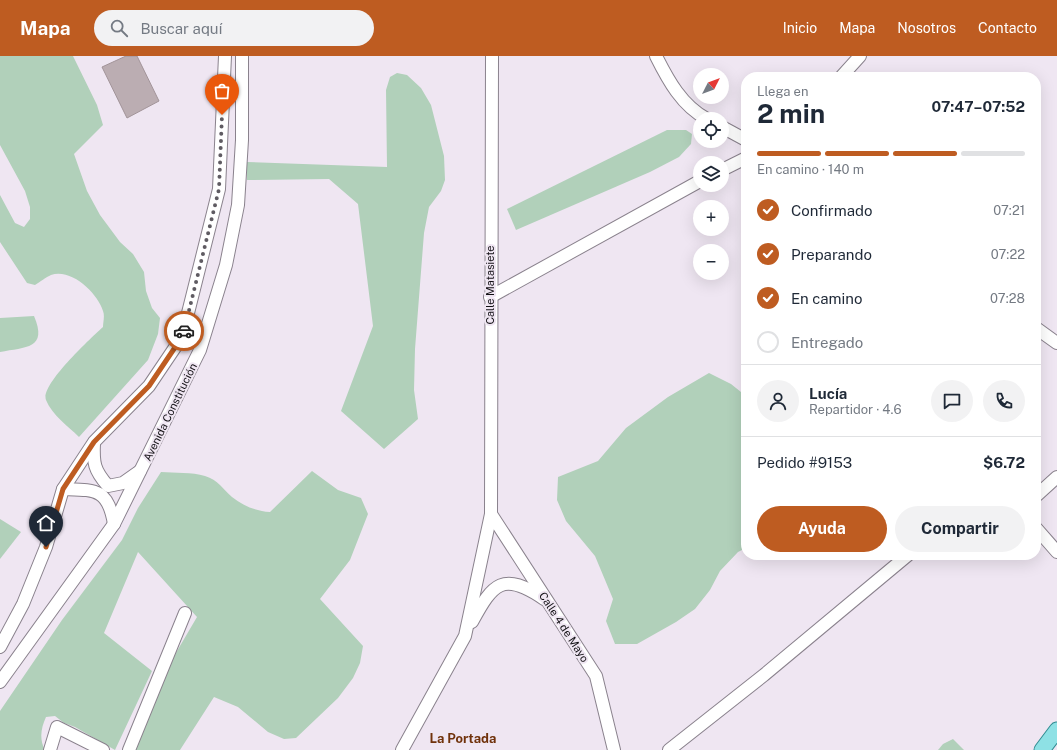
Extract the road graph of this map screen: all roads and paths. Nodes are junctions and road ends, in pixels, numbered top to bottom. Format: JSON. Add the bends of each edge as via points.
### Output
{"nodes":[{"id":1,"x":225,"y":56,"type":"edge"},
{"id":2,"x":242,"y":56,"type":"edge"},
{"id":3,"x":492,"y":56,"type":"edge"},
{"id":4,"x":656,"y":56,"type":"edge"},
{"id":5,"x":860,"y":56,"type":"edge"},
{"id":6,"x":846,"y":72,"type":"edge"},
{"id":7,"x":696,"y":112,"type":"edge"},
{"id":8,"x":729,"y":131,"type":"edge"},
{"id":9,"x":741,"y":137,"type":"edge"},
{"id":10,"x":741,"y":160,"type":"edge"},
{"id":11,"x":729,"y":166,"type":"edge"},
{"id":12,"x":693,"y":185,"type":"edge"},
{"id":13,"x":490,"y":297,"type":"junction"},
{"id":14,"x":1041,"y":332,"type":"edge"},
{"id":15,"x":1057,"y":343,"type":"edge"},
{"id":16,"x":94,"y":442,"type":"junction"},
{"id":17,"x":142,"y":468,"type":"junction"},
{"id":18,"x":1057,"y":477,"type":"edge"},
{"id":19,"x":63,"y":489,"type":"junction"},
{"id":20,"x":1041,"y":491,"type":"edge"},
{"id":21,"x":491,"y":514,"type":"junction"},
{"id":22,"x":114,"y":524,"type":"junction"},
{"id":23,"x":1041,"y":534,"type":"edge"},
{"id":24,"x":1057,"y":552,"type":"edge"},
{"id":25,"x":902,"y":560,"type":"edge"},
{"id":26,"x":548,"y":602,"type":"junction"},
{"id":27,"x":185,"y":613,"type":"dead end"},
{"id":28,"x":465,"y":636,"type":"junction"},
{"id":29,"x":0,"y":647,"type":"edge"},
{"id":30,"x":0,"y":682,"type":"edge"},
{"id":31,"x":1057,"y":730,"type":"edge"},
{"id":32,"x":50,"y":750,"type":"edge"},
{"id":33,"x":103,"y":750,"type":"edge"},
{"id":34,"x":129,"y":750,"type":"edge"},
{"id":35,"x":402,"y":750,"type":"edge"},
{"id":36,"x":614,"y":750,"type":"edge"},
{"id":37,"x":669,"y":750,"type":"edge"},
{"id":38,"x":1042,"y":750,"type":"edge"}],
"edges":[{"from":1,"to":16,"type":"street","via":[[219,189],[182,337],[149,386]]},
{"from":2,"to":17,"type":"street","name":"Avenida Constitución","via":[[242,140],[238,205],[226,265],[200,350]]},
{"from":3,"to":13,"type":"street","name":"Calle Matasiete"},
{"from":4,"to":7,"type":"street","via":[[673,89]]},
{"from":5,"to":6,"type":"street"},
{"from":8,"to":9,"type":"street"},
{"from":10,"to":11,"type":"street"},
{"from":12,"to":13,"type":"street"},
{"from":13,"to":21,"type":"street","name":"Calle Matasiete"},
{"from":14,"to":15,"type":"street"},
{"from":16,"to":17,"type":"street","via":[[93,463],[108,486],[123,484]]},
{"from":16,"to":19,"type":"street"},
{"from":17,"to":22,"type":"street","name":"Avenida Constitución"},
{"from":18,"to":20,"type":"street"},
{"from":19,"to":22,"type":"street","via":[[91,489],[101,495],[111,507]]},
{"from":19,"to":29,"type":"street","via":[[46,547],[24,604]]},
{"from":21,"to":26,"type":"street","name":"Calle 4 de Mayo"},
{"from":21,"to":28,"type":"street","name":"Calle Matasiete"},
{"from":22,"to":30,"type":"street","name":"Avenida Constitución"},
{"from":23,"to":24,"type":"street"},
{"from":25,"to":37,"type":"street"},
{"from":26,"to":28,"type":"street","via":[[515,583],[493,589],[484,600]]},
{"from":26,"to":36,"type":"street","name":"Calle 4 de Mayo","via":[[596,676]]},
{"from":27,"to":34,"type":"street"},
{"from":28,"to":35,"type":"street"},
{"from":31,"to":38,"type":"main road"},
{"from":32,"to":33,"type":"street","via":[[57,727]]}]}
